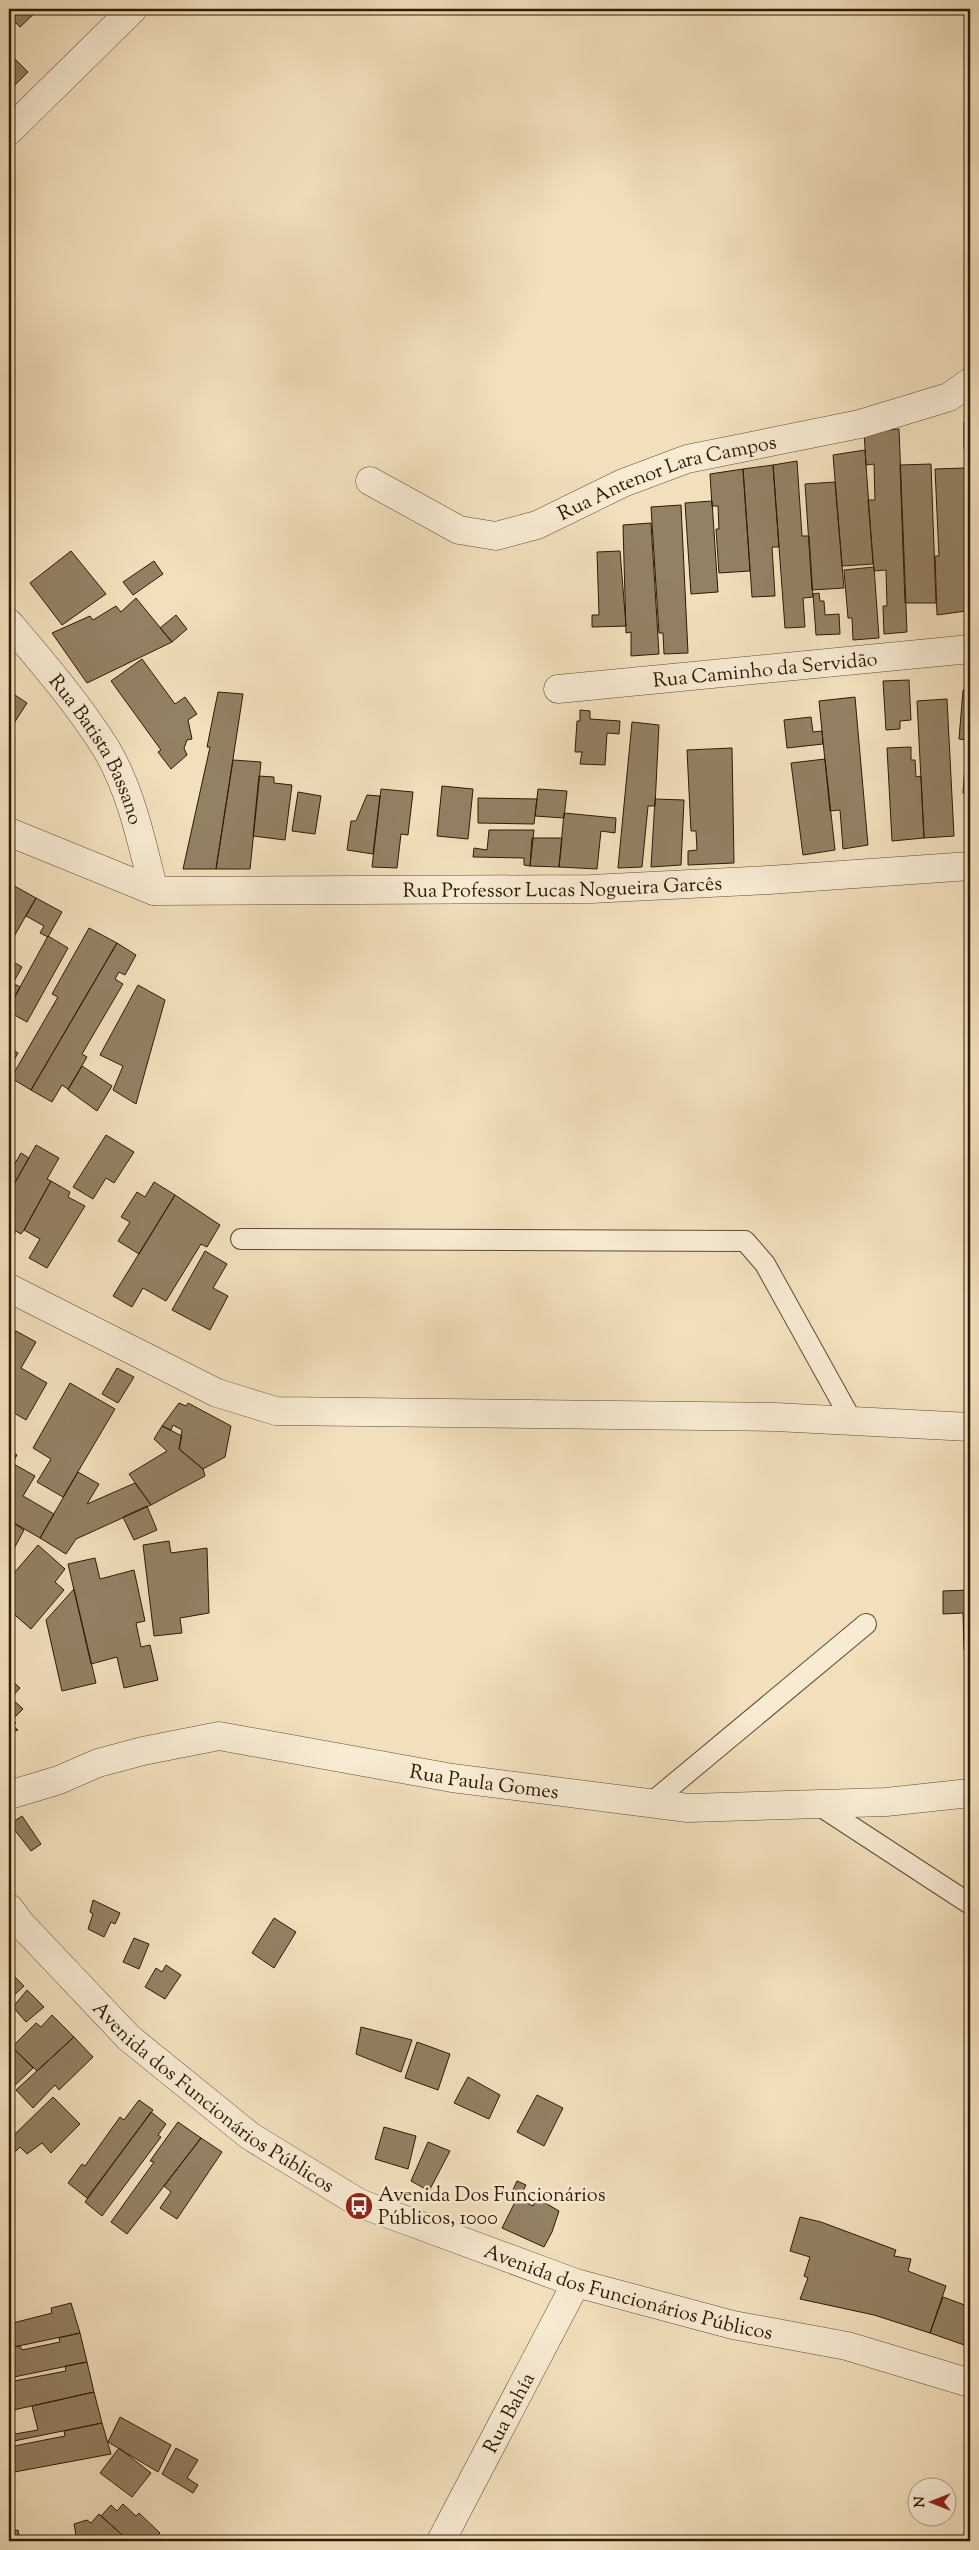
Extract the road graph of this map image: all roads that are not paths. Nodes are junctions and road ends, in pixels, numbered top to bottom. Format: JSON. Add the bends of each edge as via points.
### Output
{"nodes":[{"id":1,"x":133,"y":9,"type":"edge"},
{"id":2,"x":9,"y":131,"type":"edge"},
{"id":3,"x":970,"y":382,"type":"edge"},
{"id":4,"x":370,"y":481,"type":"dead end"},
{"id":5,"x":9,"y":623,"type":"edge"},
{"id":6,"x":970,"y":649,"type":"edge"},
{"id":7,"x":558,"y":689,"type":"dead end"},
{"id":8,"x":9,"y":832,"type":"edge"},
{"id":9,"x":970,"y":866,"type":"edge"},
{"id":10,"x":154,"y":891,"type":"junction"},
{"id":11,"x":241,"y":1239,"type":"dead end"},
{"id":12,"x":9,"y":1288,"type":"edge"},
{"id":13,"x":852,"y":1421,"type":"junction"},
{"id":14,"x":970,"y":1426,"type":"edge"},
{"id":15,"x":866,"y":1624,"type":"dead end"},
{"id":16,"x":970,"y":1793,"type":"edge"},
{"id":17,"x":9,"y":1795,"type":"edge"},
{"id":18,"x":651,"y":1803,"type":"junction"},
{"id":19,"x":817,"y":1804,"type":"junction"},
{"id":20,"x":970,"y":1904,"type":"edge"},
{"id":21,"x":9,"y":1908,"type":"edge"},
{"id":22,"x":576,"y":2283,"type":"junction"},
{"id":23,"x":970,"y":2383,"type":"edge"},
{"id":24,"x":441,"y":2541,"type":"edge"}],
"edges":[{"from":1,"to":2,"type":"street"},
{"from":3,"to":4,"type":"street","name":"Rua Antenor Lara Campos","via":[[949,397],[860,424],[687,459],[623,483],[536,525],[496,536],[459,530]]},
{"from":5,"to":10,"type":"street","name":"Rua Batista Bassano","via":[[49,670],[107,751],[135,815]]},
{"from":6,"to":7,"type":"street","name":"Rua Caminho da Servidão"},
{"from":8,"to":10,"type":"street"},
{"from":9,"to":10,"type":"street","name":"Rua Professor Lucas Nogueira Garcês","via":[[591,889]]},
{"from":11,"to":13,"type":"lane","via":[[745,1241],[765,1264]]},
{"from":12,"to":13,"type":"street","via":[[217,1393],[276,1411]]},
{"from":13,"to":14,"type":"street"},
{"from":15,"to":18,"type":"lane"},
{"from":16,"to":19,"type":"street","name":"Rua Paula Gomes","via":[[886,1802]]},
{"from":17,"to":18,"type":"street","name":"Rua Paula Gomes","via":[[59,1780],[98,1763],[219,1736],[452,1778]]},
{"from":18,"to":19,"type":"street","name":"Rua Paula Gomes","via":[[688,1808]]},
{"from":19,"to":20,"type":"lane"},
{"from":21,"to":22,"type":"street","name":"Avenida dos Funcionários Públicos","via":[[129,2038],[250,2136],[359,2203]]},
{"from":22,"to":23,"type":"street","name":"Avenida dos Funcionários Públicos","via":[[733,2325],[847,2346]]},
{"from":22,"to":24,"type":"street","name":"Rua Bahía"}]}
